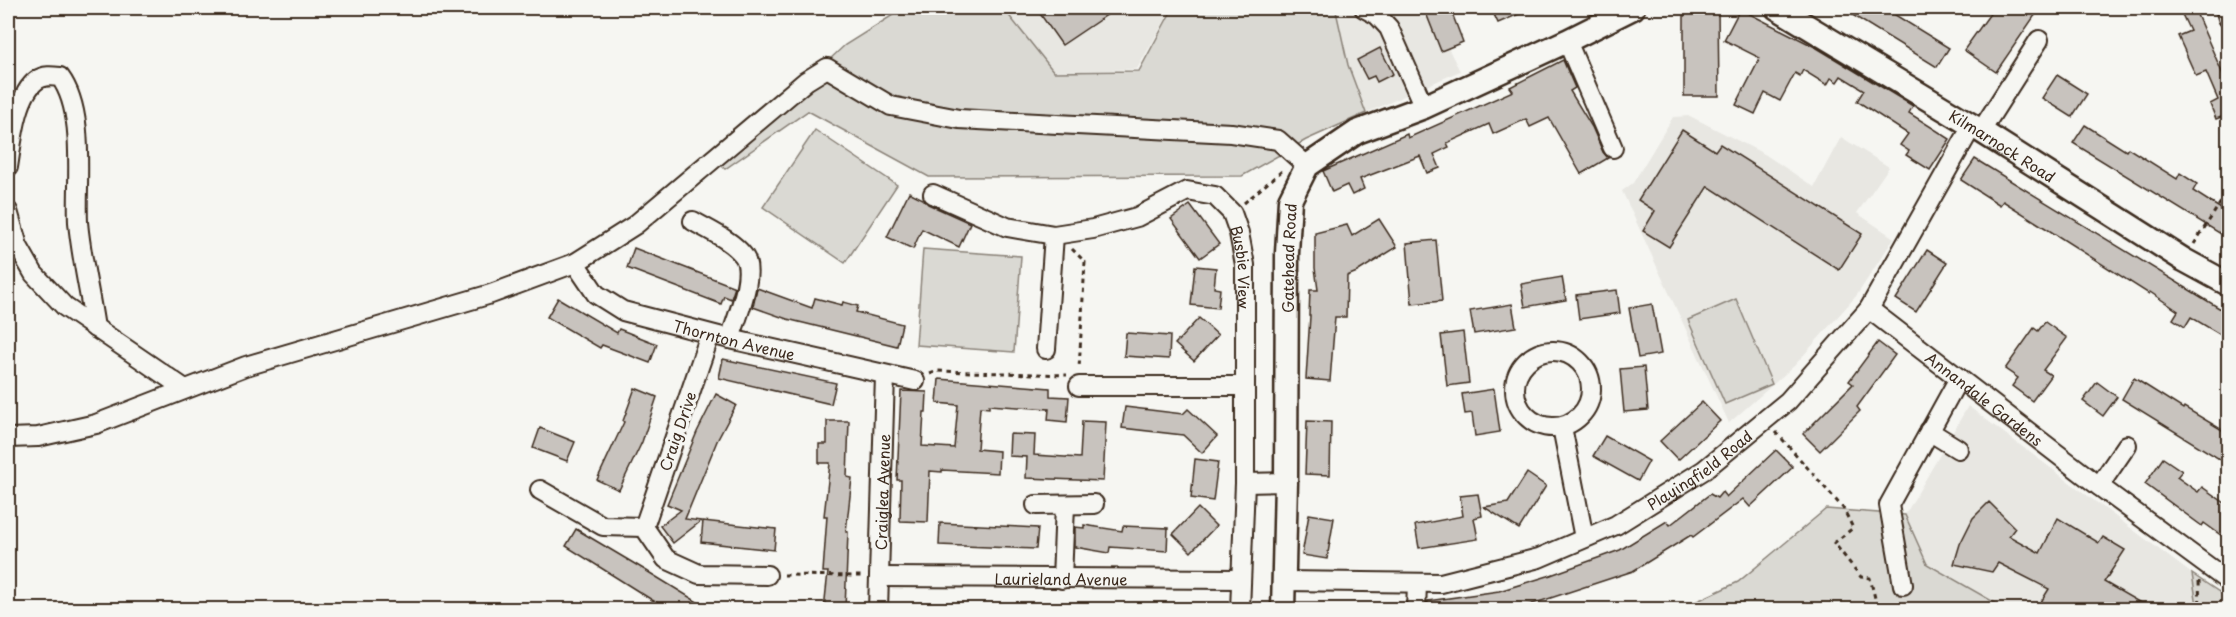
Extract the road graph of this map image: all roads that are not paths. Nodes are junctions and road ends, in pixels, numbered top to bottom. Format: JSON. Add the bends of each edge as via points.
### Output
{"nodes":[{"id":1,"x":1365,"y":8,"type":"edge"},
{"id":2,"x":1633,"y":8,"type":"edge"},
{"id":3,"x":1777,"y":8,"type":"edge"},
{"id":4,"x":2225,"y":8,"type":"edge"},
{"id":5,"x":2229,"y":18,"type":"edge"},
{"id":6,"x":2039,"y":40,"type":"dead end"},
{"id":7,"x":1567,"y":41,"type":"junction"},
{"id":8,"x":1424,"y":107,"type":"junction"},
{"id":9,"x":1977,"y":129,"type":"junction"},
{"id":10,"x":1613,"y":148,"type":"dead end"},
{"id":11,"x":1303,"y":162,"type":"junction"},
{"id":12,"x":8,"y":168,"type":"edge"},
{"id":13,"x":933,"y":194,"type":"dead end"},
{"id":14,"x":8,"y":211,"type":"edge"},
{"id":15,"x":693,"y":221,"type":"dead end"},
{"id":16,"x":1055,"y":235,"type":"junction"},
{"id":17,"x":575,"y":263,"type":"junction"},
{"id":18,"x":2229,"y":284,"type":"edge"},
{"id":19,"x":1869,"y":309,"type":"junction"},
{"id":20,"x":96,"y":328,"type":"junction"},
{"id":21,"x":710,"y":334,"type":"junction"},
{"id":22,"x":730,"y":339,"type":"junction"},
{"id":23,"x":1046,"y":349,"type":"dead end"},
{"id":24,"x":885,"y":375,"type":"junction"},
{"id":25,"x":1959,"y":378,"type":"junction"},
{"id":26,"x":915,"y":381,"type":"road end"},
{"id":27,"x":1078,"y":386,"type":"road end"},
{"id":28,"x":1245,"y":386,"type":"junction"},
{"id":29,"x":186,"y":389,"type":"junction"},
{"id":30,"x":1562,"y":427,"type":"junction"},
{"id":31,"x":1929,"y":431,"type":"junction"},
{"id":32,"x":8,"y":438,"type":"edge"},
{"id":33,"x":2127,"y":445,"type":"dead end"},
{"id":34,"x":1958,"y":449,"type":"dead end"},
{"id":35,"x":1286,"y":482,"type":"junction"},
{"id":36,"x":1245,"y":483,"type":"junction"},
{"id":37,"x":2099,"y":486,"type":"junction"},
{"id":38,"x":540,"y":490,"type":"dead end"},
{"id":39,"x":1094,"y":504,"type":"dead end"},
{"id":40,"x":1036,"y":505,"type":"dead end"},
{"id":41,"x":1065,"y":505,"type":"junction"},
{"id":42,"x":644,"y":527,"type":"junction"},
{"id":43,"x":1584,"y":538,"type":"junction"},
{"id":44,"x":767,"y":575,"type":"road end"},
{"id":45,"x":879,"y":577,"type":"junction"},
{"id":46,"x":1062,"y":579,"type":"junction"},
{"id":47,"x":1241,"y":579,"type":"junction"},
{"id":48,"x":1284,"y":580,"type":"junction"},
{"id":49,"x":2229,"y":581,"type":"edge"},
{"id":50,"x":1417,"y":584,"type":"junction"},
{"id":51,"x":1903,"y":585,"type":"dead end"},
{"id":52,"x":878,"y":609,"type":"edge"},
{"id":53,"x":1240,"y":609,"type":"edge"},
{"id":54,"x":1283,"y":609,"type":"edge"},
{"id":55,"x":1416,"y":609,"type":"edge"}],
"edges":[{"from":1,"to":8,"type":"street","via":[[1389,28]]},
{"from":2,"to":7,"type":"main road","name":"Gatehead Road"},
{"from":3,"to":9,"type":"main road","name":"Kilmarnock Road"},
{"from":4,"to":5,"type":"street"},
{"from":6,"to":9,"type":"street","name":"Playingfield Road"},
{"from":7,"to":8,"type":"main road","name":"Gatehead Road"},
{"from":7,"to":10,"type":"street"},
{"from":8,"to":11,"type":"main road","name":"Gatehead Road","via":[[1357,132]]},
{"from":9,"to":18,"type":"main road","name":"Kilmarnock Road","via":[[2184,260]]},
{"from":9,"to":19,"type":"street","name":"Playingfield Road"},
{"from":11,"to":17,"type":"street","via":[[1278,140],[1231,133],[926,114],[891,106],[827,68],[806,81],[635,225]]},
{"from":11,"to":35,"type":"main road","name":"Gatehead Road","via":[[1290,200],[1287,253]]},
{"from":12,"to":20,"type":"street","via":[[21,102],[37,80],[48,75],[60,77],[69,88],[77,135],[78,224]]},
{"from":13,"to":16,"type":"street","name":"Busbie View","via":[[1007,227]]},
{"from":14,"to":20,"type":"street","via":[[18,246],[34,274],[65,307]]},
{"from":15,"to":22,"type":"street","via":[[739,250],[747,262],[749,275]]},
{"from":16,"to":23,"type":"street"},
{"from":16,"to":28,"type":"street","name":"Busbie View","via":[[1137,217],[1187,191],[1215,196],[1232,213],[1245,265]]},
{"from":17,"to":21,"type":"street","name":"Thornton Avenue","via":[[596,294],[623,311]]},
{"from":17,"to":29,"type":"street","via":[[491,294],[246,366]]},
{"from":19,"to":25,"type":"street","name":"Annandale Gardens"},
{"from":19,"to":43,"type":"street","name":"Playingfield Road","via":[[1788,401],[1704,470],[1616,525]]},
{"from":20,"to":29,"type":"street"},
{"from":21,"to":22,"type":"street","name":"Thornton Avenue"},
{"from":21,"to":42,"type":"street","name":"Craig Drive"},
{"from":22,"to":24,"type":"street","name":"Thornton Avenue"},
{"from":24,"to":26,"type":"street","name":"Thornton Avenue"},
{"from":24,"to":45,"type":"street","name":"Craiglea Avenue"},
{"from":25,"to":31,"type":"street"},
{"from":25,"to":37,"type":"street","name":"Annandale Gardens"},
{"from":27,"to":28,"type":"street"},
{"from":28,"to":36,"type":"street","name":"Busbie View"},
{"from":29,"to":32,"type":"street","via":[[96,424],[38,437]]},
{"from":30,"to":30,"type":"street","via":[[1548,427],[1529,419],[1520,409],[1516,378],[1522,366],[1540,353],[1558,351],[1571,355],[1587,370],[1591,383],[1587,407]]},
{"from":30,"to":43,"type":"street"},
{"from":31,"to":34,"type":"street"},
{"from":31,"to":51,"type":"street","via":[[1889,505]]},
{"from":33,"to":37,"type":"street"},
{"from":35,"to":36,"type":"street"},
{"from":35,"to":48,"type":"main road","name":"Gatehead Road"},
{"from":36,"to":47,"type":"street","name":"Busbie View"},
{"from":37,"to":49,"type":"street","name":"Annandale Gardens"},
{"from":38,"to":42,"type":"street","via":[[603,526]]},
{"from":39,"to":41,"type":"street"},
{"from":40,"to":41,"type":"street"},
{"from":41,"to":46,"type":"street"},
{"from":42,"to":44,"type":"street","via":[[666,559],[699,574]]},
{"from":43,"to":50,"type":"street","name":"Playingfield Road","via":[[1539,558],[1441,583]]},
{"from":45,"to":46,"type":"street","name":"Laurieland Avenue"},
{"from":45,"to":52,"type":"street","name":"Craiglea Avenue"},
{"from":46,"to":47,"type":"street","name":"Laurieland Avenue"},
{"from":47,"to":53,"type":"street","name":"Busbie View"},
{"from":48,"to":50,"type":"street","name":"Playingfield Road"},
{"from":48,"to":54,"type":"main road","name":"Gatehead Road"},
{"from":50,"to":55,"type":"street"}]}
